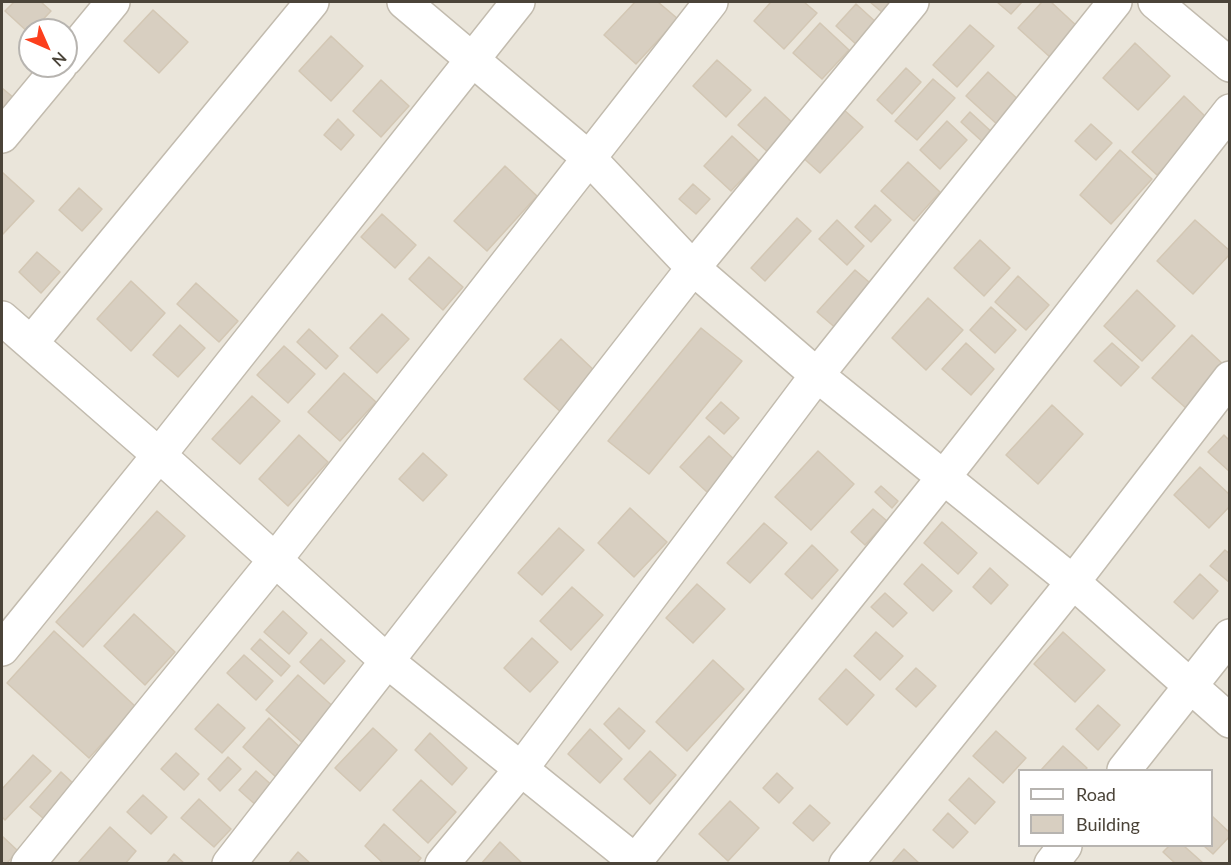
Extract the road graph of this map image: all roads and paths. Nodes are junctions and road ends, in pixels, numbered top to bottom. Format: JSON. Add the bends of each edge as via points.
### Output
{"nodes":[{"id":1,"x":113,"y":2,"type":"edge"},
{"id":2,"x":312,"y":2,"type":"edge"},
{"id":3,"x":404,"y":2,"type":"edge"},
{"id":4,"x":518,"y":2,"type":"edge"},
{"id":5,"x":711,"y":2,"type":"edge"},
{"id":6,"x":912,"y":2,"type":"edge"},
{"id":7,"x":1115,"y":2,"type":"edge"},
{"id":8,"x":1155,"y":2,"type":"edge"},
{"id":9,"x":78,"y":44,"type":"edge"},
{"id":10,"x":471,"y":60,"type":"junction"},
{"id":11,"x":1230,"y":65,"type":"edge"},
{"id":12,"x":50,"y":78,"type":"edge"},
{"id":13,"x":1230,"y":111,"type":"edge"},
{"id":14,"x":2,"y":136,"type":"edge"},
{"id":15,"x":590,"y":159,"type":"junction"},
{"id":16,"x":693,"y":268,"type":"junction"},
{"id":17,"x":2,"y":318,"type":"edge"},
{"id":18,"x":32,"y":343,"type":"junction"},
{"id":19,"x":817,"y":375,"type":"junction"},
{"id":20,"x":1230,"y":378,"type":"edge"},
{"id":21,"x":159,"y":455,"type":"junction"},
{"id":22,"x":944,"y":478,"type":"junction"},
{"id":23,"x":275,"y":560,"type":"junction"},
{"id":24,"x":1073,"y":582,"type":"junction"},
{"id":25,"x":1230,"y":636,"type":"edge"},
{"id":26,"x":2,"y":649,"type":"edge"},
{"id":27,"x":387,"y":661,"type":"junction"},
{"id":28,"x":1190,"y":687,"type":"junction"},
{"id":29,"x":1230,"y":721,"type":"edge"},
{"id":30,"x":521,"y":769,"type":"junction"},
{"id":31,"x":1126,"y":769,"type":"edge"},
{"id":32,"x":1064,"y":847,"type":"edge"},
{"id":33,"x":636,"y":862,"type":"edge"},
{"id":34,"x":28,"y":864,"type":"edge"},
{"id":35,"x":229,"y":864,"type":"edge"},
{"id":36,"x":442,"y":864,"type":"edge"},
{"id":37,"x":846,"y":864,"type":"edge"},
{"id":38,"x":1051,"y":864,"type":"edge"}],
"edges":[{"from":1,"to":9,"type":"street"},
{"from":2,"to":18,"type":"street"},
{"from":3,"to":10,"type":"street"},
{"from":4,"to":10,"type":"street"},
{"from":5,"to":15,"type":"street"},
{"from":6,"to":16,"type":"street"},
{"from":7,"to":19,"type":"street"},
{"from":8,"to":11,"type":"street"},
{"from":10,"to":15,"type":"street"},
{"from":10,"to":21,"type":"street"},
{"from":12,"to":14,"type":"street"},
{"from":13,"to":22,"type":"street"},
{"from":15,"to":16,"type":"street"},
{"from":15,"to":23,"type":"street"},
{"from":16,"to":19,"type":"street"},
{"from":16,"to":27,"type":"street"},
{"from":17,"to":18,"type":"street"},
{"from":18,"to":21,"type":"street"},
{"from":19,"to":22,"type":"street"},
{"from":19,"to":30,"type":"street"},
{"from":20,"to":24,"type":"street"},
{"from":21,"to":23,"type":"street"},
{"from":21,"to":26,"type":"street"},
{"from":22,"to":24,"type":"street"},
{"from":22,"to":33,"type":"street"},
{"from":23,"to":27,"type":"street"},
{"from":23,"to":34,"type":"street"},
{"from":24,"to":28,"type":"street"},
{"from":24,"to":37,"type":"street"},
{"from":25,"to":28,"type":"street"},
{"from":27,"to":30,"type":"street"},
{"from":27,"to":35,"type":"street"},
{"from":28,"to":29,"type":"street"},
{"from":28,"to":31,"type":"street"},
{"from":30,"to":33,"type":"street"},
{"from":30,"to":36,"type":"street"},
{"from":32,"to":38,"type":"street"}]}
